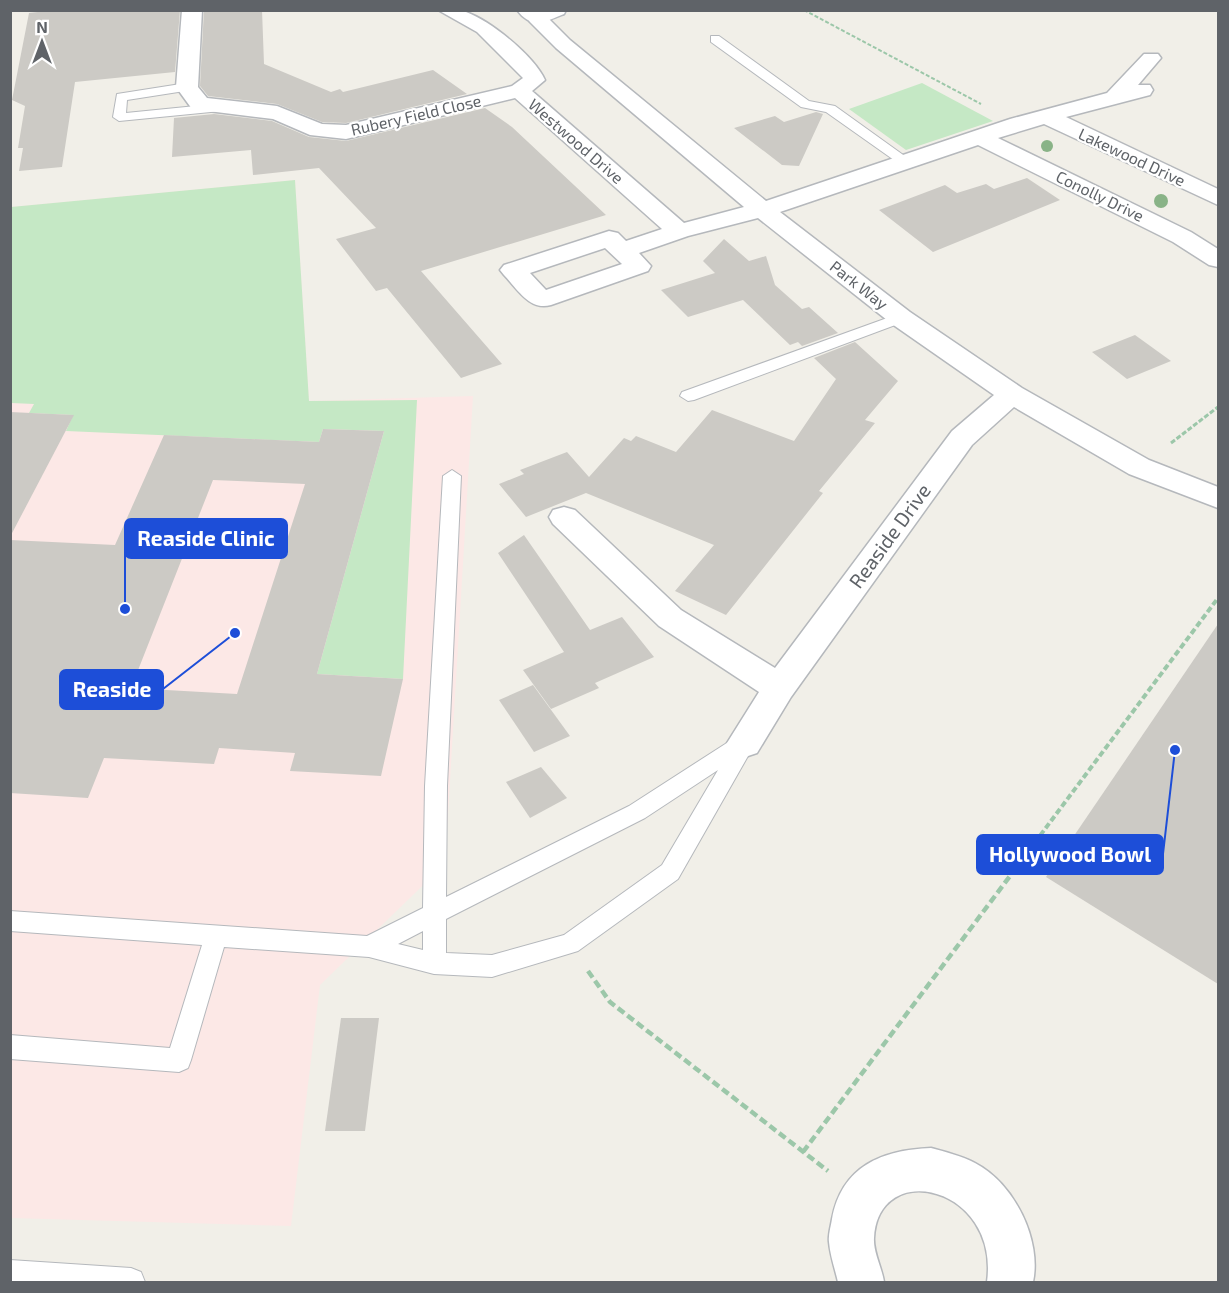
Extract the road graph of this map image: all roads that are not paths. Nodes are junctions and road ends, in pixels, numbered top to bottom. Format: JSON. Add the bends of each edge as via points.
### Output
{"nodes":[{"id":1,"x":192,"y":10,"type":"edge"},
{"id":2,"x":447,"y":10,"type":"edge"},
{"id":3,"x":540,"y":13,"type":"edge"},
{"id":4,"x":715,"y":39,"type":"dead end"},
{"id":5,"x":1150,"y":58,"type":"dead end"},
{"id":6,"x":187,"y":87,"type":"junction"},
{"id":7,"x":1142,"y":90,"type":"dead end"},
{"id":8,"x":519,"y":91,"type":"junction"},
{"id":9,"x":1114,"y":98,"type":"junction"},
{"id":10,"x":216,"y":108,"type":"junction"},
{"id":11,"x":1046,"y":116,"type":"junction"},
{"id":12,"x":979,"y":137,"type":"junction"},
{"id":13,"x":906,"y":162,"type":"junction"},
{"id":14,"x":1218,"y":198,"type":"edge"},
{"id":15,"x":762,"y":210,"type":"junction"},
{"id":16,"x":679,"y":231,"type":"junction"},
{"id":17,"x":622,"y":250,"type":"dead end"},
{"id":18,"x":1218,"y":260,"type":"edge"},
{"id":19,"x":901,"y":318,"type":"junction"},
{"id":20,"x":1012,"y":394,"type":"junction"},
{"id":21,"x":688,"y":396,"type":"dead end"},
{"id":22,"x":452,"y":476,"type":"dead end"},
{"id":23,"x":1218,"y":498,"type":"edge"},
{"id":24,"x":564,"y":517,"type":"dead end"},
{"id":25,"x":779,"y":688,"type":"junction"},
{"id":26,"x":745,"y":743,"type":"junction"},
{"id":27,"x":434,"y":914,"type":"junction"},
{"id":28,"x":10,"y":921,"type":"edge"},
{"id":29,"x":216,"y":936,"type":"junction"},
{"id":30,"x":369,"y":947,"type":"junction"},
{"id":31,"x":434,"y":963,"type":"junction"},
{"id":32,"x":10,"y":1047,"type":"edge"},
{"id":33,"x":10,"y":1274,"type":"edge"},
{"id":34,"x":131,"y":1282,"type":"edge"},
{"id":35,"x":861,"y":1282,"type":"edge"},
{"id":36,"x":1010,"y":1282,"type":"edge"}],
"edges":[{"from":1,"to":6,"type":"street"},
{"from":2,"to":8,"type":"street","name":"Westwood Drive","via":[[484,28],[531,73],[534,80]]},
{"from":3,"to":15,"type":"street","name":"Park Way","via":[[563,44]]},
{"from":4,"to":13,"type":"lane","via":[[805,104],[830,109]]},
{"from":5,"to":9,"type":"street"},
{"from":6,"to":10,"type":"street","via":[[200,105]]},
{"from":6,"to":10,"type":"lane","via":[[121,96],[119,117]]},
{"from":7,"to":9,"type":"street"},
{"from":8,"to":10,"type":"street","name":"Rubery Field Close","via":[[346,132],[318,130],[277,113]]},
{"from":8,"to":16,"type":"street","name":"Westwood Drive"},
{"from":9,"to":11,"type":"street"},
{"from":11,"to":12,"type":"street"},
{"from":11,"to":14,"type":"street","name":"Lakewood Drive"},
{"from":12,"to":13,"type":"street"},
{"from":12,"to":18,"type":"street","name":"Conolly Drive","via":[[1182,237]]},
{"from":13,"to":15,"type":"street"},
{"from":15,"to":16,"type":"street"},
{"from":15,"to":19,"type":"street","name":"Park Way"},
{"from":16,"to":17,"type":"street"},
{"from":19,"to":20,"type":"street","name":"Park Way"},
{"from":19,"to":21,"type":"lane"},
{"from":20,"to":23,"type":"street","name":"Park Way","via":[[1139,467]]},
{"from":20,"to":25,"type":"street","name":"Reaside Drive","via":[[962,438]]},
{"from":22,"to":27,"type":"lane","via":[[436,786]]},
{"from":24,"to":25,"type":"street","via":[[670,618]]},
{"from":25,"to":26,"type":"street","name":"Reaside Drive"},
{"from":26,"to":27,"type":"lane","via":[[638,812]]},
{"from":26,"to":31,"type":"lane","via":[[670,872],[570,944],[492,966]]},
{"from":27,"to":30,"type":"lane"},
{"from":27,"to":31,"type":"lane"},
{"from":28,"to":29,"type":"lane"},
{"from":29,"to":30,"type":"lane"},
{"from":29,"to":32,"type":"lane","via":[[179,1060]]},
{"from":30,"to":31,"type":"lane"},
{"from":33,"to":34,"type":"lane"},
{"from":35,"to":36,"type":"street","via":[[849,1238],[853,1216],[862,1197],[876,1182],[894,1172],[915,1168],[937,1170],[963,1181],[986,1199],[1003,1224],[1011,1248]]}]}
